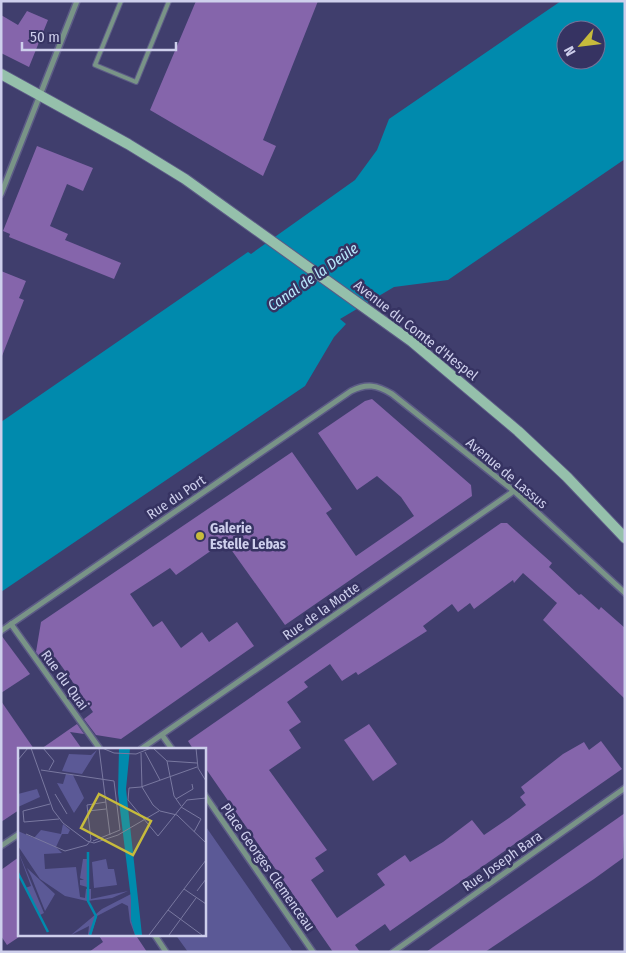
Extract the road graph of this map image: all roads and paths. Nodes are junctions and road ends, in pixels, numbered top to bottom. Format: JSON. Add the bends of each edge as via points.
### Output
{"nodes":[{"id":1,"x":77,"y":1,"type":"edge"},
{"id":2,"x":120,"y":1,"type":"edge"},
{"id":3,"x":169,"y":1,"type":"edge"},
{"id":4,"x":1,"y":74,"type":"edge"},
{"id":5,"x":40,"y":95,"type":"junction"},
{"id":6,"x":1,"y":194,"type":"edge"},
{"id":7,"x":366,"y":385,"type":"joint"},
{"id":8,"x":514,"y":491,"type":"junction"},
{"id":9,"x":625,"y":538,"type":"edge"},
{"id":10,"x":625,"y":593,"type":"edge"},
{"id":11,"x":11,"y":624,"type":"junction"},
{"id":12,"x":1,"y":631,"type":"edge"},
{"id":13,"x":162,"y":735,"type":"junction"},
{"id":14,"x":99,"y":748,"type":"edge"},
{"id":15,"x":142,"y":748,"type":"edge"},
{"id":16,"x":171,"y":748,"type":"edge"},
{"id":17,"x":625,"y":788,"type":"edge"},
{"id":18,"x":205,"y":795,"type":"edge"},
{"id":19,"x":18,"y":835,"type":"edge"},
{"id":20,"x":1,"y":846,"type":"edge"},
{"id":21,"x":155,"y":936,"type":"edge"},
{"id":22,"x":166,"y":952,"type":"edge"},
{"id":23,"x":313,"y":952,"type":"edge"},
{"id":24,"x":393,"y":952,"type":"edge"}],
"edges":[{"from":1,"to":5,"type":"street"},
{"from":2,"to":3,"type":"lane","via":[[95,65],[136,82]]},
{"from":4,"to":5,"type":"street","name":"Avenue du Comte d'Hespel"},
{"from":5,"to":6,"type":"street"},
{"from":5,"to":9,"type":"street","name":"Avenue du Comte d'Hespel","via":[[166,166],[411,341],[536,447]]},
{"from":7,"to":8,"type":"street","name":"Avenue de Lassus","via":[[392,394]]},
{"from":7,"to":11,"type":"street","name":"Rue du Port","via":[[350,391]]},
{"from":8,"to":10,"type":"street","name":"Avenue de Lassus"},
{"from":8,"to":13,"type":"street","name":"Rue de la Motte"},
{"from":11,"to":12,"type":"street","name":"Rue du Port"},
{"from":11,"to":14,"type":"street","name":"Rue du Quai"},
{"from":13,"to":15,"type":"street","name":"Rue de la Motte"},
{"from":13,"to":16,"type":"street"},
{"from":17,"to":24,"type":"street","name":"Rue Joseph Bara"},
{"from":18,"to":23,"type":"street","name":"Place Georges Clemenceau"},
{"from":19,"to":20,"type":"street"},
{"from":21,"to":22,"type":"street"}]}
